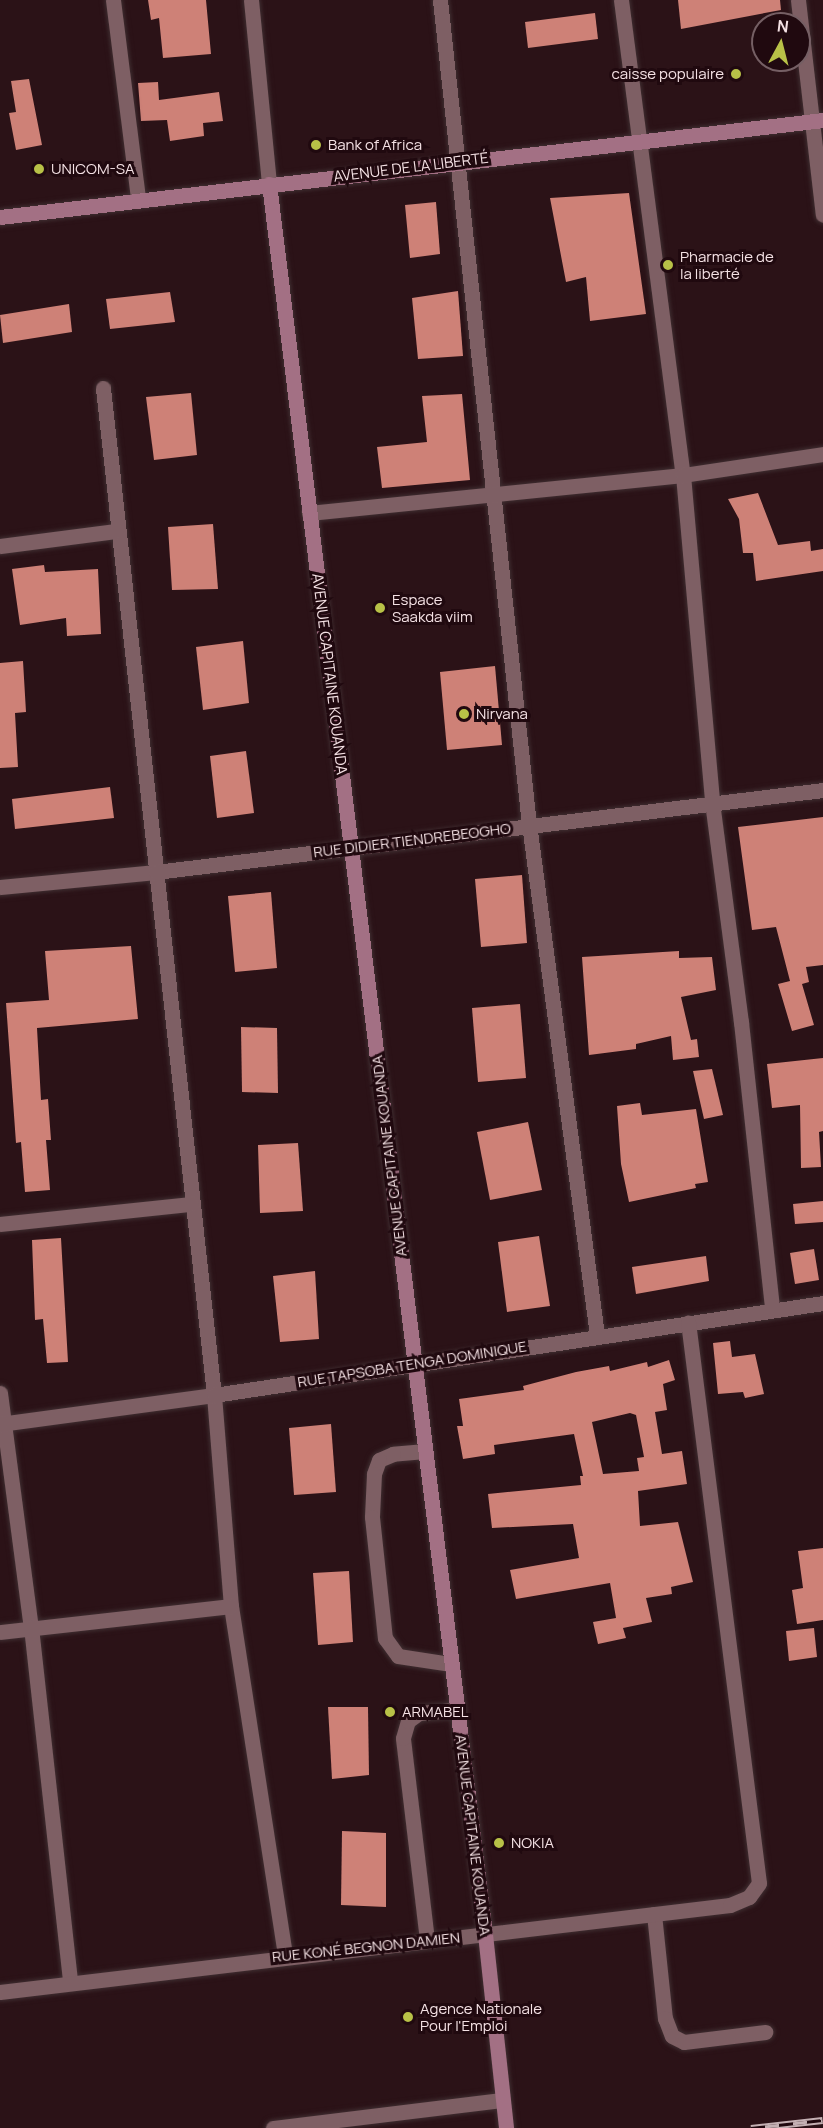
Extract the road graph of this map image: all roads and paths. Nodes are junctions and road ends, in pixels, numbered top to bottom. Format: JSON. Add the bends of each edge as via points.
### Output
{"nodes":[{"id":1,"x":113,"y":0,"type":"edge"},
{"id":2,"x":251,"y":0,"type":"edge"},
{"id":3,"x":440,"y":0,"type":"edge"},
{"id":4,"x":621,"y":0,"type":"edge"},
{"id":5,"x":798,"y":0,"type":"edge"},
{"id":6,"x":818,"y":120,"type":"edge"},
{"id":7,"x":638,"y":140,"type":"junction"},
{"id":8,"x":460,"y":162,"type":"junction"},
{"id":9,"x":269,"y":184,"type":"junction"},
{"id":10,"x":138,"y":199,"type":"junction"},
{"id":11,"x":823,"y":215,"type":"edge"},
{"id":12,"x":0,"y":217,"type":"edge"},
{"id":13,"x":103,"y":388,"type":"dead end"},
{"id":14,"x":823,"y":454,"type":"edge"},
{"id":15,"x":683,"y":475,"type":"junction"},
{"id":16,"x":493,"y":492,"type":"junction"},
{"id":17,"x":309,"y":513,"type":"junction"},
{"id":18,"x":116,"y":531,"type":"junction"},
{"id":19,"x":0,"y":546,"type":"edge"},
{"id":20,"x":823,"y":790,"type":"edge"},
{"id":21,"x":712,"y":802,"type":"junction"},
{"id":22,"x":529,"y":824,"type":"junction"},
{"id":23,"x":352,"y":848,"type":"junction"},
{"id":24,"x":156,"y":872,"type":"junction"},
{"id":25,"x":0,"y":887,"type":"edge"},
{"id":26,"x":191,"y":1204,"type":"junction"},
{"id":27,"x":0,"y":1224,"type":"edge"},
{"id":28,"x":823,"y":1303,"type":"edge"},
{"id":29,"x":772,"y":1309,"type":"junction"},
{"id":30,"x":688,"y":1322,"type":"junction"},
{"id":31,"x":597,"y":1335,"type":"junction"},
{"id":32,"x":414,"y":1363,"type":"junction"},
{"id":33,"x":0,"y":1393,"type":"edge"},
{"id":34,"x":214,"y":1395,"type":"junction"},
{"id":35,"x":2,"y":1424,"type":"edge"},
{"id":36,"x":425,"y":1451,"type":"junction"},
{"id":37,"x":231,"y":1606,"type":"junction"},
{"id":38,"x":31,"y":1628,"type":"junction"},
{"id":39,"x":0,"y":1632,"type":"edge"},
{"id":40,"x":452,"y":1664,"type":"junction"},
{"id":41,"x":457,"y":1710,"type":"junction"},
{"id":42,"x":654,"y":1914,"type":"junction"},
{"id":43,"x":485,"y":1934,"type":"junction"},
{"id":44,"x":427,"y":1940,"type":"junction"},
{"id":45,"x":285,"y":1956,"type":"junction"},
{"id":46,"x":70,"y":1983,"type":"junction"},
{"id":47,"x":0,"y":1992,"type":"edge"},
{"id":48,"x":765,"y":2032,"type":"dead end"},
{"id":49,"x":502,"y":2100,"type":"junction"},
{"id":50,"x":273,"y":2128,"type":"edge"},
{"id":51,"x":506,"y":2128,"type":"edge"}],
"edges":[{"from":1,"to":10,"type":"street"},
{"from":2,"to":9,"type":"street"},
{"from":3,"to":8,"type":"street"},
{"from":4,"to":7,"type":"street"},
{"from":5,"to":6,"type":"street"},
{"from":6,"to":7,"type":"street","name":"AVENUE DE LA LIBERTÉ"},
{"from":6,"to":11,"type":"street"},
{"from":7,"to":8,"type":"street","name":"AVENUE DE LA LIBERTÉ"},
{"from":7,"to":15,"type":"street"},
{"from":8,"to":9,"type":"street","name":"AVENUE DE LA LIBERTÉ"},
{"from":8,"to":16,"type":"street"},
{"from":9,"to":10,"type":"street","name":"AVENUE DE LA LIBERTÉ"},
{"from":9,"to":17,"type":"street","name":"AVENUE CAPITAINE KOUANDA"},
{"from":10,"to":12,"type":"street","name":"AVENUE DE LA LIBERTÉ"},
{"from":13,"to":18,"type":"street"},
{"from":14,"to":15,"type":"street"},
{"from":15,"to":16,"type":"street"},
{"from":15,"to":21,"type":"street"},
{"from":16,"to":17,"type":"street"},
{"from":16,"to":22,"type":"street"},
{"from":17,"to":23,"type":"street","name":"AVENUE CAPITAINE KOUANDA"},
{"from":18,"to":19,"type":"street"},
{"from":18,"to":24,"type":"street"},
{"from":20,"to":21,"type":"street","name":"RUE DIDIER TIENDREBEOGHO"},
{"from":21,"to":22,"type":"street","name":"RUE DIDIER TIENDREBEOGHO"},
{"from":21,"to":29,"type":"street"},
{"from":22,"to":23,"type":"street","name":"RUE DIDIER TIENDREBEOGHO"},
{"from":22,"to":31,"type":"street"},
{"from":23,"to":24,"type":"street","name":"RUE DIDIER TIENDREBEOGHO"},
{"from":23,"to":32,"type":"street","name":"AVENUE CAPITAINE KOUANDA"},
{"from":24,"to":25,"type":"street","name":"RUE DIDIER TIENDREBEOGHO"},
{"from":24,"to":26,"type":"street"},
{"from":26,"to":27,"type":"street"},
{"from":26,"to":34,"type":"street"},
{"from":28,"to":29,"type":"street","name":"RUE TAPSOBA TENGA DOMINIQUE"},
{"from":29,"to":30,"type":"street","name":"RUE TAPSOBA TENGA DOMINIQUE"},
{"from":30,"to":31,"type":"street","name":"RUE TAPSOBA TENGA DOMINIQUE"},
{"from":30,"to":42,"type":"street","name":"RUE KONÉ BEGNON DAMIEN","via":[[759,1883],[749,1897],[730,1905]]},
{"from":31,"to":32,"type":"street","name":"RUE TAPSOBA TENGA DOMINIQUE"},
{"from":32,"to":34,"type":"street","name":"RUE TAPSOBA TENGA DOMINIQUE"},
{"from":32,"to":36,"type":"street","name":"AVENUE CAPITAINE KOUANDA"},
{"from":33,"to":35,"type":"street"},
{"from":34,"to":35,"type":"street","name":"RUE TAPSOBA TENGA DOMINIQUE"},
{"from":34,"to":37,"type":"street"},
{"from":35,"to":38,"type":"street"},
{"from":36,"to":40,"type":"street","name":"AVENUE CAPITAINE KOUANDA"},
{"from":36,"to":40,"type":"street","via":[[393,1454],[379,1460],[374,1474],[372,1517],[385,1638],[398,1656]]},
{"from":37,"to":38,"type":"street"},
{"from":37,"to":45,"type":"street"},
{"from":38,"to":39,"type":"street"},
{"from":38,"to":46,"type":"street"},
{"from":40,"to":41,"type":"street","name":"AVENUE CAPITAINE KOUANDA"},
{"from":41,"to":43,"type":"street","name":"AVENUE CAPITAINE KOUANDA"},
{"from":41,"to":44,"type":"street","via":[[419,1713],[408,1720],[403,1738]]},
{"from":42,"to":43,"type":"street","name":"RUE KONÉ BEGNON DAMIEN"},
{"from":42,"to":48,"type":"street","via":[[665,2018],[672,2036],[684,2042]]},
{"from":43,"to":44,"type":"street","name":"RUE KONÉ BEGNON DAMIEN"},
{"from":43,"to":49,"type":"street","name":"AVENUE CAPITAINE KOUANDA"},
{"from":44,"to":45,"type":"street","name":"RUE KONÉ BEGNON DAMIEN"},
{"from":45,"to":46,"type":"street","name":"RUE KONÉ BEGNON DAMIEN"},
{"from":46,"to":47,"type":"street","name":"RUE KONÉ BEGNON DAMIEN"},
{"from":49,"to":50,"type":"street"},
{"from":49,"to":51,"type":"street","name":"AVENUE CAPITAINE KOUANDA"}]}
